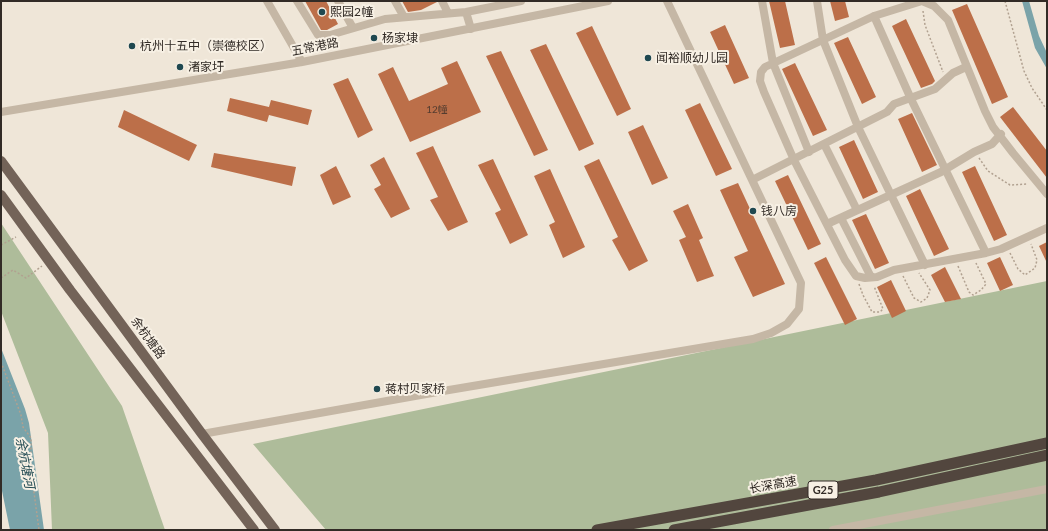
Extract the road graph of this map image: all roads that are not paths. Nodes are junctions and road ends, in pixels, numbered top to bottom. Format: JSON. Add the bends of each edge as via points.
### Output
{"nodes":[{"id":1,"x":267,"y":1,"type":"edge"},
{"id":2,"x":297,"y":1,"type":"edge"},
{"id":3,"x":338,"y":1,"type":"edge"},
{"id":4,"x":395,"y":1,"type":"edge"},
{"id":5,"x":442,"y":1,"type":"edge"},
{"id":6,"x":521,"y":1,"type":"edge"},
{"id":7,"x":608,"y":1,"type":"edge"},
{"id":8,"x":667,"y":1,"type":"edge"},
{"id":9,"x":762,"y":1,"type":"edge"},
{"id":10,"x":817,"y":1,"type":"edge"},
{"id":11,"x":922,"y":1,"type":"edge"},
{"id":12,"x":466,"y":12,"type":"junction"},
{"id":13,"x":448,"y":13,"type":"junction"},
{"id":14,"x":874,"y":16,"type":"junction"},
{"id":15,"x":404,"y":17,"type":"junction"},
{"id":16,"x":353,"y":28,"type":"junction"},
{"id":17,"x":471,"y":28,"type":"junction"},
{"id":18,"x":823,"y":40,"type":"junction"},
{"id":19,"x":302,"y":62,"type":"junction"},
{"id":20,"x":773,"y":63,"type":"junction"},
{"id":21,"x":966,"y":66,"type":"junction"},
{"id":22,"x":911,"y":99,"type":"junction"},
{"id":23,"x":1,"y":112,"type":"edge"},
{"id":24,"x":858,"y":127,"type":"junction"},
{"id":25,"x":1000,"y":135,"type":"junction"},
{"id":26,"x":824,"y":144,"type":"junction"},
{"id":27,"x":809,"y":152,"type":"junction"},
{"id":28,"x":794,"y":160,"type":"junction"},
{"id":29,"x":1,"y":161,"type":"edge"},
{"id":30,"x":946,"y":169,"type":"junction"},
{"id":31,"x":752,"y":180,"type":"junction"},
{"id":32,"x":891,"y":194,"type":"junction"},
{"id":33,"x":1047,"y":194,"type":"edge"},
{"id":34,"x":1,"y":195,"type":"edge"},
{"id":35,"x":857,"y":210,"type":"junction"},
{"id":36,"x":841,"y":218,"type":"junction"},
{"id":37,"x":827,"y":224,"type":"junction"},
{"id":38,"x":1047,"y":228,"type":"edge"},
{"id":39,"x":986,"y":253,"type":"junction"},
{"id":40,"x":925,"y":265,"type":"junction"},
{"id":41,"x":871,"y":277,"type":"junction"},
{"id":42,"x":202,"y":434,"type":"junction"},
{"id":43,"x":1047,"y":443,"type":"edge"},
{"id":44,"x":1047,"y":455,"type":"edge"},
{"id":45,"x":1047,"y":489,"type":"edge"},
{"id":46,"x":254,"y":530,"type":"edge"},
{"id":47,"x":275,"y":530,"type":"edge"},
{"id":48,"x":597,"y":530,"type":"edge"},
{"id":49,"x":674,"y":530,"type":"edge"},
{"id":50,"x":833,"y":530,"type":"edge"}],
"edges":[{"from":1,"to":19,"type":"street"},
{"from":2,"to":16,"type":"street","via":[[318,35],[330,35]]},
{"from":3,"to":16,"type":"street"},
{"from":4,"to":15,"type":"street"},
{"from":5,"to":13,"type":"street"},
{"from":6,"to":12,"type":"street"},
{"from":7,"to":17,"type":"street","name":"五常港路"},
{"from":8,"to":31,"type":"street"},
{"from":9,"to":20,"type":"street"},
{"from":10,"to":18,"type":"street"},
{"from":11,"to":14,"type":"street"},
{"from":11,"to":21,"type":"street","via":[[934,6],[948,20]]},
{"from":12,"to":13,"type":"street"},
{"from":12,"to":17,"type":"street"},
{"from":13,"to":15,"type":"street"},
{"from":14,"to":18,"type":"street"},
{"from":14,"to":22,"type":"street"},
{"from":15,"to":16,"type":"street","via":[[385,19]]},
{"from":17,"to":19,"type":"street","name":"五常港路"},
{"from":18,"to":20,"type":"street"},
{"from":18,"to":24,"type":"street"},
{"from":19,"to":23,"type":"street","name":"五常港路"},
{"from":20,"to":27,"type":"street"},
{"from":20,"to":28,"type":"street","via":[[761,72],[760,80]]},
{"from":21,"to":22,"type":"street","via":[[953,73],[935,89]]},
{"from":21,"to":25,"type":"street","via":[[985,111]]},
{"from":22,"to":24,"type":"street","via":[[894,104],[887,112]]},
{"from":22,"to":30,"type":"street"},
{"from":24,"to":26,"type":"street"},
{"from":24,"to":32,"type":"street"},
{"from":25,"to":30,"type":"street","via":[[992,144]]},
{"from":25,"to":33,"type":"street"},
{"from":26,"to":27,"type":"street"},
{"from":26,"to":35,"type":"street"},
{"from":27,"to":28,"type":"street"},
{"from":28,"to":31,"type":"street"},
{"from":28,"to":37,"type":"street"},
{"from":29,"to":42,"type":"main road","name":"余杭塘路"},
{"from":30,"to":32,"type":"street"},
{"from":30,"to":39,"type":"street"},
{"from":31,"to":42,"type":"street","via":[[801,283],[798,309],[787,324],[771,333],[753,339]]},
{"from":32,"to":35,"type":"street"},
{"from":32,"to":40,"type":"street"},
{"from":34,"to":46,"type":"main road"},
{"from":35,"to":36,"type":"street"},
{"from":36,"to":37,"type":"street"},
{"from":36,"to":41,"type":"street"},
{"from":37,"to":41,"type":"street","via":[[856,276]]},
{"from":38,"to":39,"type":"street"},
{"from":39,"to":40,"type":"street"},
{"from":40,"to":41,"type":"street"},
{"from":42,"to":47,"type":"main road","name":"余杭塘路"},
{"from":43,"to":48,"type":"highway","name":"长深高速","number":"G25","via":[[876,480]]},
{"from":44,"to":49,"type":"highway","number":"G25","via":[[879,492]]},
{"from":45,"to":50,"type":"street"}]}
